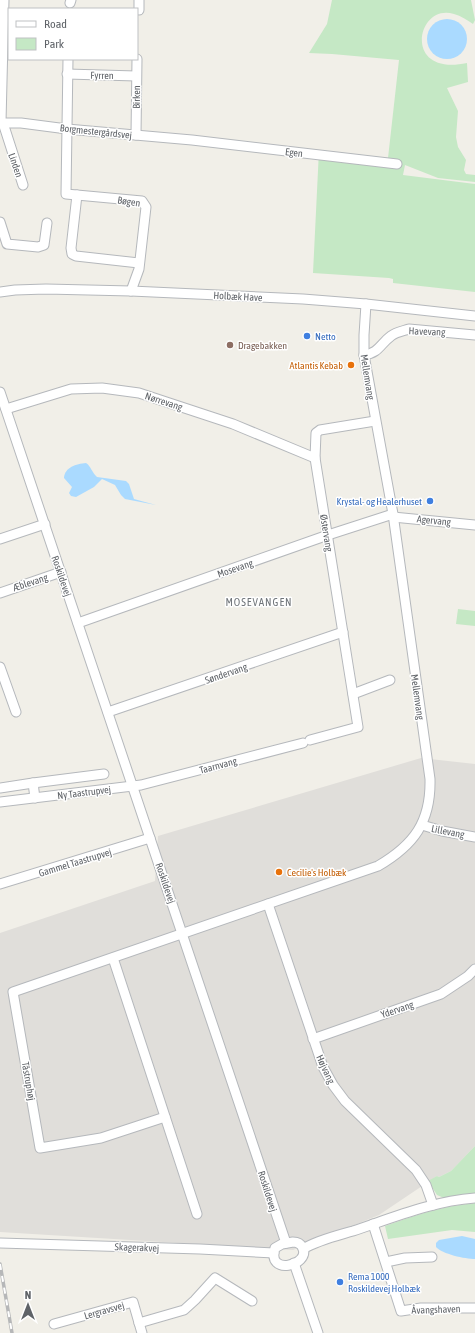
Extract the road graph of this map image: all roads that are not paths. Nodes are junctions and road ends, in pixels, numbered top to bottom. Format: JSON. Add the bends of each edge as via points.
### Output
{"nodes":[{"id":1,"x":4,"y":0,"type":"edge"},
{"id":2,"x":140,"y":0,"type":"edge"},
{"id":3,"x":139,"y":10,"type":"dead end"},
{"id":4,"x":68,"y":60,"type":"edge"},
{"id":5,"x":137,"y":60,"type":"edge"},
{"id":6,"x":67,"y":74,"type":"junction"},
{"id":7,"x":136,"y":76,"type":"junction"},
{"id":8,"x":1,"y":122,"type":"edge"},
{"id":9,"x":67,"y":129,"type":"junction"},
{"id":10,"x":136,"y":135,"type":"junction"},
{"id":11,"x":192,"y":140,"type":"joint"},
{"id":12,"x":397,"y":164,"type":"dead end"},
{"id":13,"x":23,"y":185,"type":"dead end"},
{"id":14,"x":77,"y":195,"type":"junction"},
{"id":15,"x":0,"y":222,"type":"edge"},
{"id":16,"x":46,"y":223,"type":"dead end"},
{"id":17,"x":139,"y":263,"type":"junction"},
{"id":18,"x":131,"y":291,"type":"junction"},
{"id":19,"x":0,"y":292,"type":"edge"},
{"id":20,"x":366,"y":304,"type":"junction"},
{"id":21,"x":475,"y":316,"type":"edge"},
{"id":22,"x":475,"y":335,"type":"edge"},
{"id":23,"x":364,"y":355,"type":"junction"},
{"id":24,"x":0,"y":392,"type":"edge"},
{"id":25,"x":6,"y":409,"type":"junction"},
{"id":26,"x":375,"y":421,"type":"junction"},
{"id":27,"x":315,"y":458,"type":"junction"},
{"id":28,"x":393,"y":516,"type":"junction"},
{"id":29,"x":45,"y":524,"type":"junction"},
{"id":30,"x":475,"y":525,"type":"edge"},
{"id":31,"x":328,"y":536,"type":"junction"},
{"id":32,"x":0,"y":539,"type":"edge"},
{"id":33,"x":61,"y":572,"type":"junction"},
{"id":34,"x":0,"y":592,"type":"edge"},
{"id":35,"x":78,"y":622,"type":"junction"},
{"id":36,"x":343,"y":632,"type":"junction"},
{"id":37,"x":1,"y":672,"type":"edge"},
{"id":38,"x":390,"y":680,"type":"dead end"},
{"id":39,"x":353,"y":694,"type":"junction"},
{"id":40,"x":16,"y":712,"type":"dead end"},
{"id":41,"x":108,"y":712,"type":"junction"},
{"id":42,"x":306,"y":741,"type":"joint"},
{"id":43,"x":104,"y":774,"type":"dead end"},
{"id":44,"x":33,"y":784,"type":"junction"},
{"id":45,"x":133,"y":786,"type":"junction"},
{"id":46,"x":0,"y":788,"type":"edge"},
{"id":47,"x":35,"y":798,"type":"junction"},
{"id":48,"x":0,"y":802,"type":"edge"},
{"id":49,"x":422,"y":826,"type":"junction"},
{"id":50,"x":475,"y":836,"type":"edge"},
{"id":51,"x":150,"y":838,"type":"junction"},
{"id":52,"x":0,"y":884,"type":"edge"},
{"id":53,"x":268,"y":904,"type":"junction"},
{"id":54,"x":183,"y":934,"type":"junction"},
{"id":55,"x":113,"y":958,"type":"junction"},
{"id":56,"x":475,"y":969,"type":"edge"},
{"id":57,"x":313,"y":1039,"type":"junction"},
{"id":58,"x":165,"y":1117,"type":"junction"},
{"id":59,"x":475,"y":1198,"type":"edge"},
{"id":60,"x":433,"y":1206,"type":"junction"},
{"id":61,"x":197,"y":1214,"type":"dead end"},
{"id":62,"x":373,"y":1224,"type":"junction"},
{"id":63,"x":0,"y":1243,"type":"edge"},
{"id":64,"x":286,"y":1243,"type":"junction"},
{"id":65,"x":303,"y":1249,"type":"junction"},
{"id":66,"x":274,"y":1253,"type":"junction"},
{"id":67,"x":432,"y":1256,"type":"dead end"},
{"id":68,"x":386,"y":1262,"type":"junction"},
{"id":69,"x":294,"y":1264,"type":"junction"},
{"id":70,"x":252,"y":1301,"type":"dead end"},
{"id":71,"x":475,"y":1308,"type":"edge"},
{"id":72,"x":139,"y":1323,"type":"junction"},
{"id":73,"x":54,"y":1324,"type":"dead end"},
{"id":74,"x":142,"y":1333,"type":"edge"},
{"id":75,"x":318,"y":1333,"type":"edge"}],
"edges":[{"from":1,"to":8,"type":"street","name":"Linden"},
{"from":2,"to":3,"type":"street"},
{"from":4,"to":6,"type":"street"},
{"from":5,"to":7,"type":"street","name":"Birken"},
{"from":6,"to":7,"type":"street","name":"Fyrren"},
{"from":6,"to":9,"type":"street"},
{"from":7,"to":10,"type":"street","name":"Birken"},
{"from":8,"to":9,"type":"street","name":"Borgmestergårdsvej"},
{"from":8,"to":13,"type":"street","name":"Linden"},
{"from":9,"to":10,"type":"street","name":"Borgmestergårdsvej"},
{"from":9,"to":14,"type":"street","via":[[66,194]]},
{"from":10,"to":11,"type":"street","name":"Borgmestergårdsvej"},
{"from":11,"to":12,"type":"street","name":"Egen"},
{"from":14,"to":17,"type":"street","via":[[70,248],[72,254]]},
{"from":14,"to":17,"type":"street","name":"Bøgen","via":[[143,202],[146,207]]},
{"from":15,"to":16,"type":"street","via":[[7,244],[38,247],[44,245]]},
{"from":17,"to":18,"type":"street","name":"Bøgen","via":[[138,274]]},
{"from":18,"to":19,"type":"street","name":"Holbæk Have","via":[[31,289]]},
{"from":18,"to":20,"type":"street","name":"Holbæk Have"},
{"from":20,"to":21,"type":"street","name":"Holbæk Have"},
{"from":20,"to":23,"type":"street","name":"Mellemvang"},
{"from":22,"to":23,"type":"street","name":"Havevang","via":[[410,329],[391,336],[375,353]]},
{"from":23,"to":26,"type":"street","name":"Mellemvang"},
{"from":24,"to":25,"type":"street","name":"Roskildevej"},
{"from":25,"to":27,"type":"street","name":"Nørrevang","via":[[67,389],[99,388],[129,391],[234,424]]},
{"from":25,"to":29,"type":"street","name":"Roskildevej"},
{"from":26,"to":27,"type":"street","name":"Østervang","via":[[317,431]]},
{"from":26,"to":28,"type":"street","name":"Mellemvang"},
{"from":27,"to":31,"type":"street","name":"Østervang"},
{"from":28,"to":30,"type":"street","name":"Agervang"},
{"from":28,"to":31,"type":"street","name":"Mosevang"},
{"from":28,"to":49,"type":"street","name":"Mellemvang","via":[[430,779],[430,799]]},
{"from":29,"to":32,"type":"street"},
{"from":29,"to":33,"type":"street","name":"Roskildevej"},
{"from":31,"to":35,"type":"street","name":"Mosevang"},
{"from":31,"to":36,"type":"street","name":"Østervang"},
{"from":33,"to":34,"type":"street","name":"Æblevang"},
{"from":33,"to":35,"type":"street","name":"Roskildevej"},
{"from":35,"to":41,"type":"street","name":"Roskildevej"},
{"from":36,"to":39,"type":"street","name":"Østervang"},
{"from":36,"to":41,"type":"street","name":"Søndervang"},
{"from":37,"to":40,"type":"street"},
{"from":38,"to":39,"type":"street"},
{"from":39,"to":42,"type":"street","name":"Østervang","via":[[358,727]]},
{"from":41,"to":45,"type":"street","name":"Roskildevej"},
{"from":42,"to":45,"type":"street","name":"Taarnvang"},
{"from":43,"to":44,"type":"street","name":"Ny Taastrupvej"},
{"from":44,"to":46,"type":"street","name":"Ny Taastrupvej"},
{"from":44,"to":47,"type":"street"},
{"from":45,"to":47,"type":"street","name":"Ny Taastrupvej"},
{"from":45,"to":51,"type":"street","name":"Roskildevej"},
{"from":47,"to":48,"type":"street","name":"Ny Taastrupvej"},
{"from":49,"to":50,"type":"street","name":"Lillevang","via":[[442,832]]},
{"from":49,"to":53,"type":"street","name":"Mellemvang","via":[[396,856],[378,866]]},
{"from":51,"to":52,"type":"street","name":"Gammel Taastrupvej"},
{"from":51,"to":54,"type":"street","name":"Roskildevej"},
{"from":53,"to":54,"type":"street","name":"Mellemvang"},
{"from":53,"to":57,"type":"street","name":"Højvang"},
{"from":54,"to":55,"type":"street","name":"Tåstruphøj"},
{"from":54,"to":64,"type":"street","name":"Roskildevej"},
{"from":55,"to":58,"type":"street"},
{"from":55,"to":58,"type":"street","name":"Tåstruphøj","via":[[13,992],[40,1148],[101,1138]]},
{"from":56,"to":57,"type":"street","name":"Ydervang","via":[[441,994]]},
{"from":57,"to":60,"type":"street","name":"Højvang","via":[[332,1085],[416,1170],[426,1185]]},
{"from":58,"to":61,"type":"street"},
{"from":59,"to":60,"type":"street"},
{"from":60,"to":62,"type":"street"},
{"from":62,"to":65,"type":"street"},
{"from":62,"to":68,"type":"street","name":"Åvangshaven"},
{"from":63,"to":66,"type":"street","name":"Skagerakvej"},
{"from":64,"to":65,"type":"street","via":[[297,1242]]},
{"from":64,"to":66,"type":"street","via":[[278,1246]]},
{"from":65,"to":69,"type":"street","via":[[302,1259]]},
{"from":66,"to":69,"type":"street","via":[[278,1264]]},
{"from":67,"to":68,"type":"street"},
{"from":68,"to":71,"type":"street","name":"Åvangshaven","via":[[401,1310]]},
{"from":69,"to":75,"type":"street"},
{"from":70,"to":72,"type":"street","via":[[215,1278],[184,1310]]},
{"from":72,"to":73,"type":"street","name":"Lergravsvej","via":[[133,1302]]},
{"from":72,"to":74,"type":"street","name":"Lergravsvej"}]}
